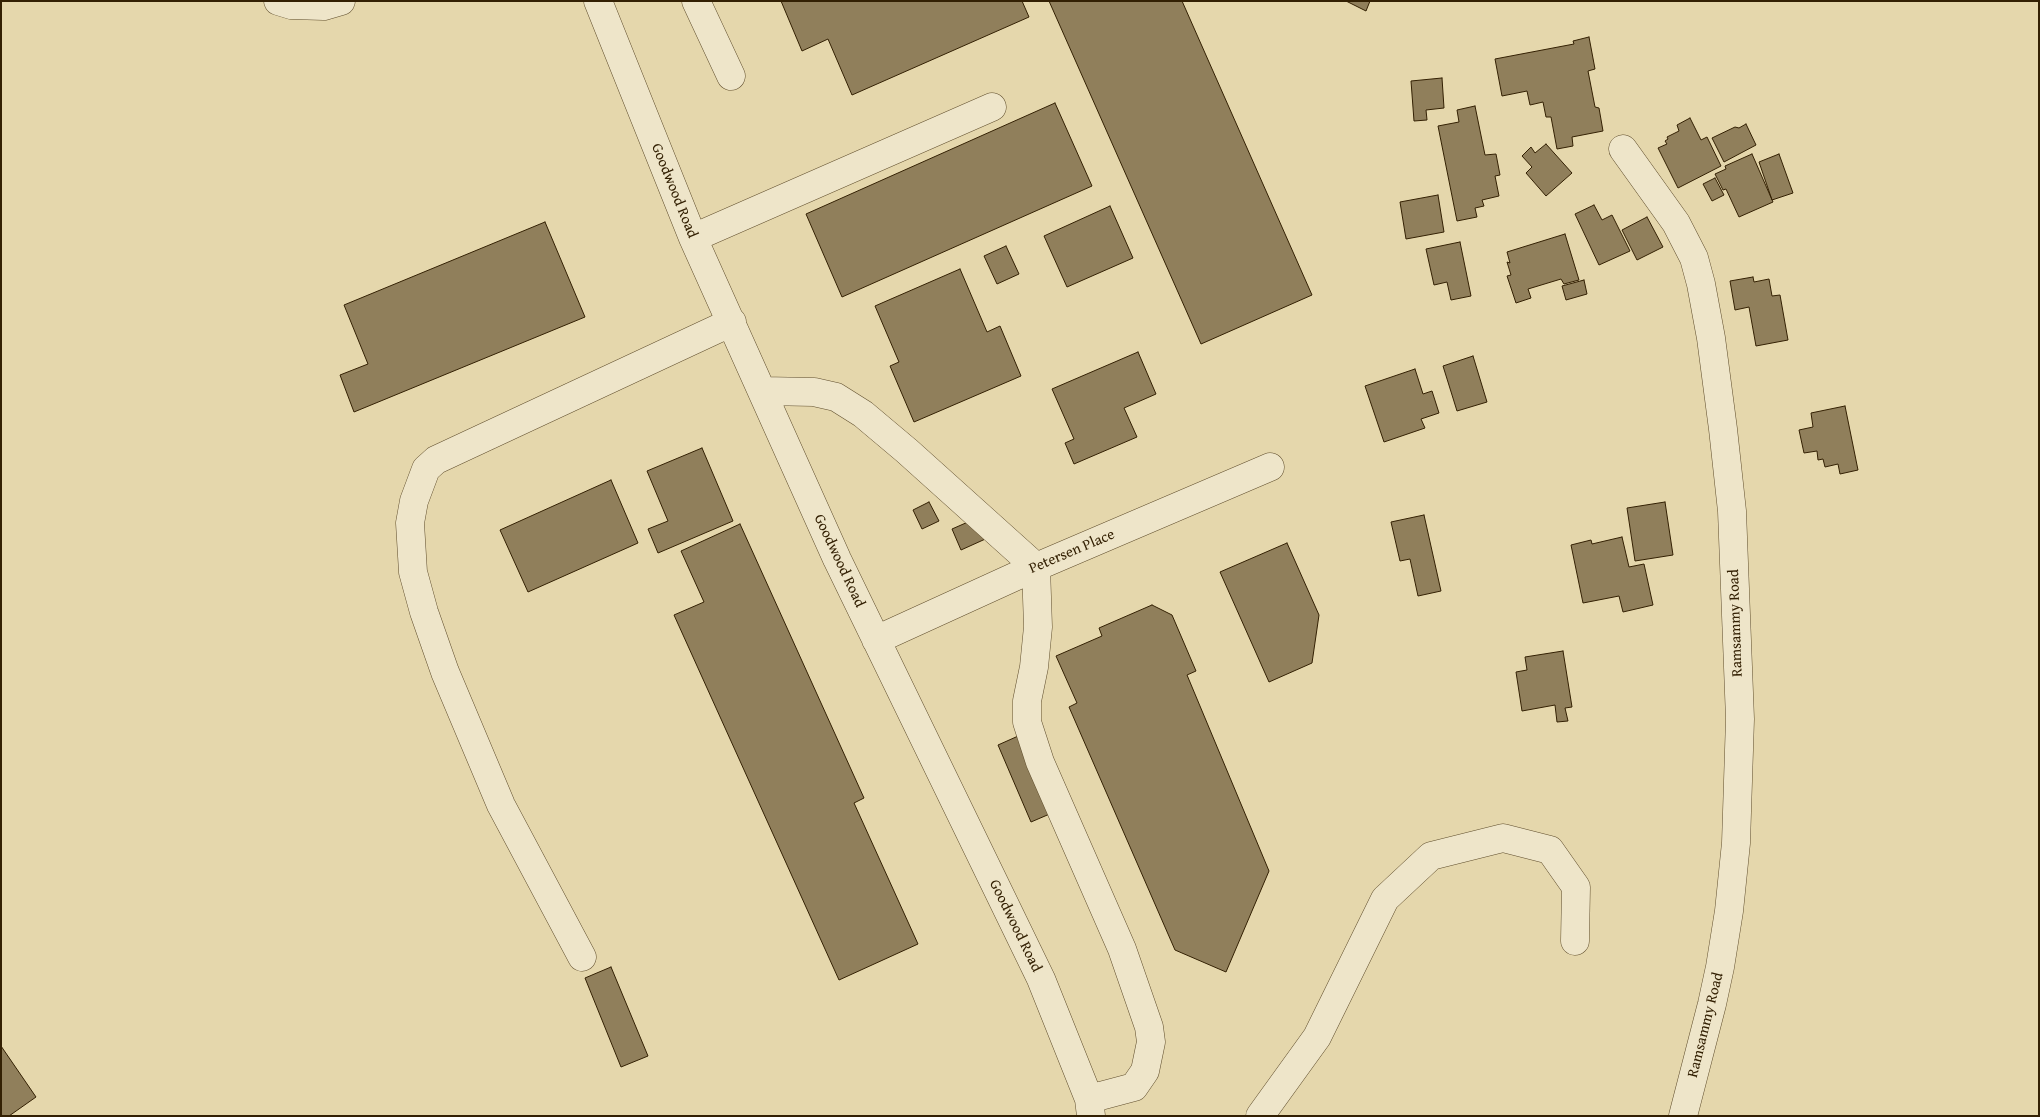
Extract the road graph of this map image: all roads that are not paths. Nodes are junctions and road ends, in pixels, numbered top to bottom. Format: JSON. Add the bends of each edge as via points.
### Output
{"nodes":[{"id":1,"x":278,"y":1,"type":"edge"},
{"id":2,"x":341,"y":1,"type":"edge"},
{"id":3,"x":598,"y":1,"type":"edge"},
{"id":4,"x":696,"y":1,"type":"edge"},
{"id":5,"x":731,"y":76,"type":"dead end"},
{"id":6,"x":992,"y":107,"type":"dead end"},
{"id":7,"x":1623,"y":149,"type":"dead end"},
{"id":8,"x":693,"y":238,"type":"junction"},
{"id":9,"x":732,"y":322,"type":"junction"},
{"id":10,"x":763,"y":390,"type":"junction"},
{"id":11,"x":1270,"y":467,"type":"dead end"},
{"id":12,"x":1036,"y":568,"type":"junction"},
{"id":13,"x":876,"y":640,"type":"junction"},
{"id":14,"x":1575,"y":941,"type":"dead end"},
{"id":15,"x":582,"y":957,"type":"dead end"},
{"id":16,"x":1090,"y":1108,"type":"edge"},
{"id":17,"x":1260,"y":1116,"type":"edge"},
{"id":18,"x":1683,"y":1116,"type":"edge"}],
"edges":[{"from":1,"to":2,"type":"street","via":[[291,5],[324,6]]},
{"from":3,"to":8,"type":"street","name":"Goodwood Road"},
{"from":4,"to":5,"type":"street"},
{"from":6,"to":8,"type":"street"},
{"from":7,"to":18,"type":"street","name":"Ramsammy Road","via":[[1676,223],[1694,258],[1711,338],[1732,511],[1740,719],[1736,843],[1718,976]]},
{"from":8,"to":9,"type":"street","name":"Goodwood Road"},
{"from":9,"to":10,"type":"street","name":"Goodwood Road"},
{"from":9,"to":15,"type":"street","via":[[436,460],[426,469],[414,501],[410,523],[413,572],[445,672],[501,805]]},
{"from":10,"to":12,"type":"street","via":[[821,393],[836,397],[863,414]]},
{"from":10,"to":13,"type":"street","name":"Goodwood Road","via":[[837,560]]},
{"from":11,"to":12,"type":"street","name":"Petersen Place"},
{"from":12,"to":13,"type":"street","name":"Petersen Place"},
{"from":12,"to":16,"type":"street","via":[[1038,627],[1027,722],[1040,762],[1122,949],[1149,1027],[1151,1042],[1145,1071],[1134,1087]]},
{"from":13,"to":16,"type":"street","name":"Goodwood Road","via":[[1040,979]]},
{"from":14,"to":17,"type":"street","via":[[1576,887],[1550,850],[1503,838],[1431,856],[1385,899],[1316,1037]]}]}
